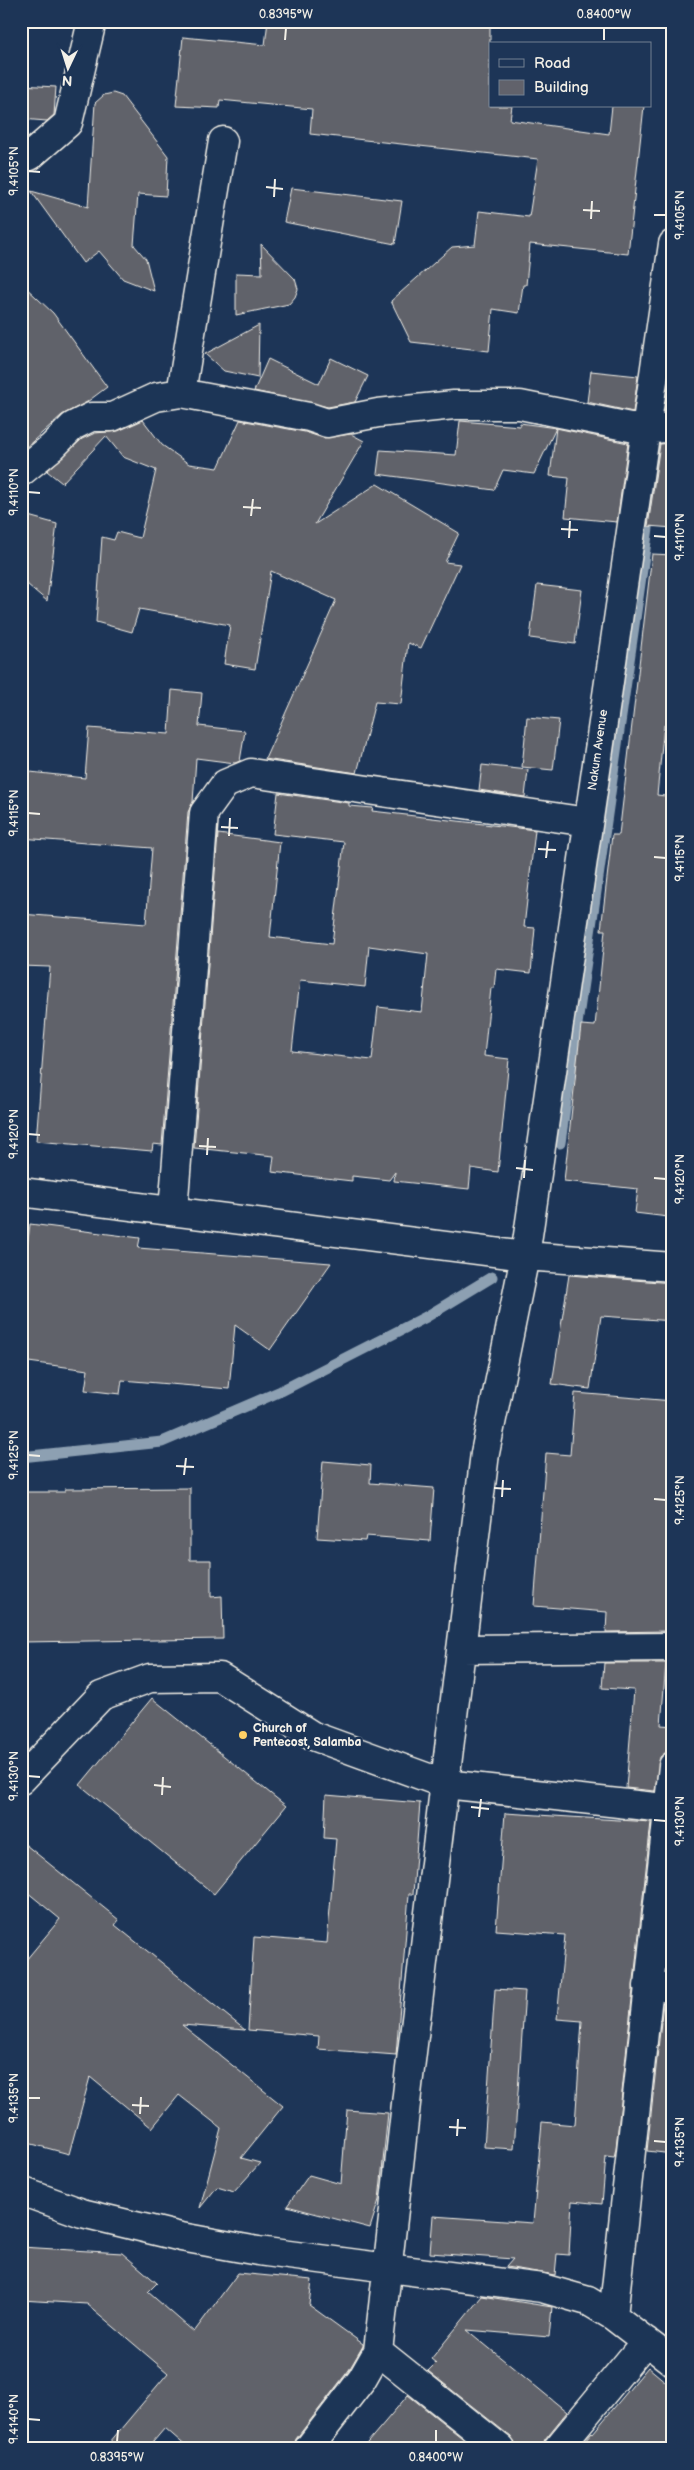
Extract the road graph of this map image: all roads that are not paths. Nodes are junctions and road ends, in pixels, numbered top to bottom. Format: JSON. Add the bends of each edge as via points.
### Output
{"nodes":[{"id":1,"x":92,"y":21,"type":"edge"},
{"id":2,"x":223,"y":141,"type":"dead end"},
{"id":3,"x":21,"y":159,"type":"edge"},
{"id":4,"x":673,"y":244,"type":"edge"},
{"id":5,"x":181,"y":393,"type":"junction"},
{"id":6,"x":673,"y":427,"type":"edge"},
{"id":7,"x":645,"y":430,"type":"junction"},
{"id":8,"x":21,"y":472,"type":"edge"},
{"id":9,"x":588,"y":822,"type":"junction"},
{"id":10,"x":21,"y":1192,"type":"edge"},
{"id":11,"x":173,"y":1211,"type":"junction"},
{"id":12,"x":525,"y":1256,"type":"junction"},
{"id":13,"x":673,"y":1267,"type":"edge"},
{"id":14,"x":673,"y":1647,"type":"edge"},
{"id":15,"x":461,"y":1649,"type":"junction"},
{"id":16,"x":673,"y":1766,"type":"edge"},
{"id":17,"x":21,"y":1780,"type":"edge"},
{"id":18,"x":445,"y":1784,"type":"junction"},
{"id":19,"x":670,"y":1809,"type":"edge"},
{"id":20,"x":660,"y":1987,"type":"edge"},
{"id":21,"x":21,"y":2191,"type":"edge"},
{"id":22,"x":388,"y":2267,"type":"junction"},
{"id":23,"x":614,"y":2316,"type":"junction"},
{"id":24,"x":646,"y":2341,"type":"junction"},
{"id":25,"x":378,"y":2352,"type":"junction"},
{"id":26,"x":673,"y":2362,"type":"edge"},
{"id":27,"x":308,"y":2449,"type":"edge"},
{"id":28,"x":501,"y":2449,"type":"edge"},
{"id":29,"x":557,"y":2449,"type":"edge"}],
"edges":[{"from":1,"to":3,"type":"street","via":[[68,123],[30,156]]},
{"from":2,"to":5,"type":"street"},
{"from":4,"to":7,"type":"street","name":"Nakum Avenue"},
{"from":5,"to":7,"type":"street","via":[[327,423],[378,413],[454,405],[520,405]]},
{"from":5,"to":8,"type":"street","via":[[156,397],[112,417],[91,417],[73,426]]},
{"from":6,"to":7,"type":"street"},
{"from":7,"to":9,"type":"street","name":"Nakum Avenue"},
{"from":9,"to":11,"type":"street","via":[[251,773],[225,784],[204,812]]},
{"from":9,"to":12,"type":"street","name":"Nakum Avenue"},
{"from":10,"to":11,"type":"street"},
{"from":11,"to":12,"type":"street"},
{"from":12,"to":13,"type":"street"},
{"from":12,"to":15,"type":"street","name":"Nakum Avenue","via":[[485,1453]]},
{"from":14,"to":15,"type":"street"},
{"from":15,"to":18,"type":"street","name":"Nakum Avenue"},
{"from":16,"to":19,"type":"street"},
{"from":17,"to":18,"type":"street","via":[[101,1696],[150,1678],[220,1677],[313,1736]]},
{"from":18,"to":19,"type":"street"},
{"from":18,"to":22,"type":"street","name":"Nakum Avenue"},
{"from":19,"to":20,"type":"street"},
{"from":20,"to":23,"type":"street"},
{"from":21,"to":22,"type":"street","via":[[82,2213],[181,2238]]},
{"from":22,"to":23,"type":"street","via":[[542,2288],[588,2301]]},
{"from":22,"to":25,"type":"street","name":"Nakum Avenue"},
{"from":23,"to":24,"type":"street"},
{"from":24,"to":26,"type":"street"},
{"from":24,"to":29,"type":"street"},
{"from":25,"to":27,"type":"street"},
{"from":25,"to":28,"type":"street"}]}
